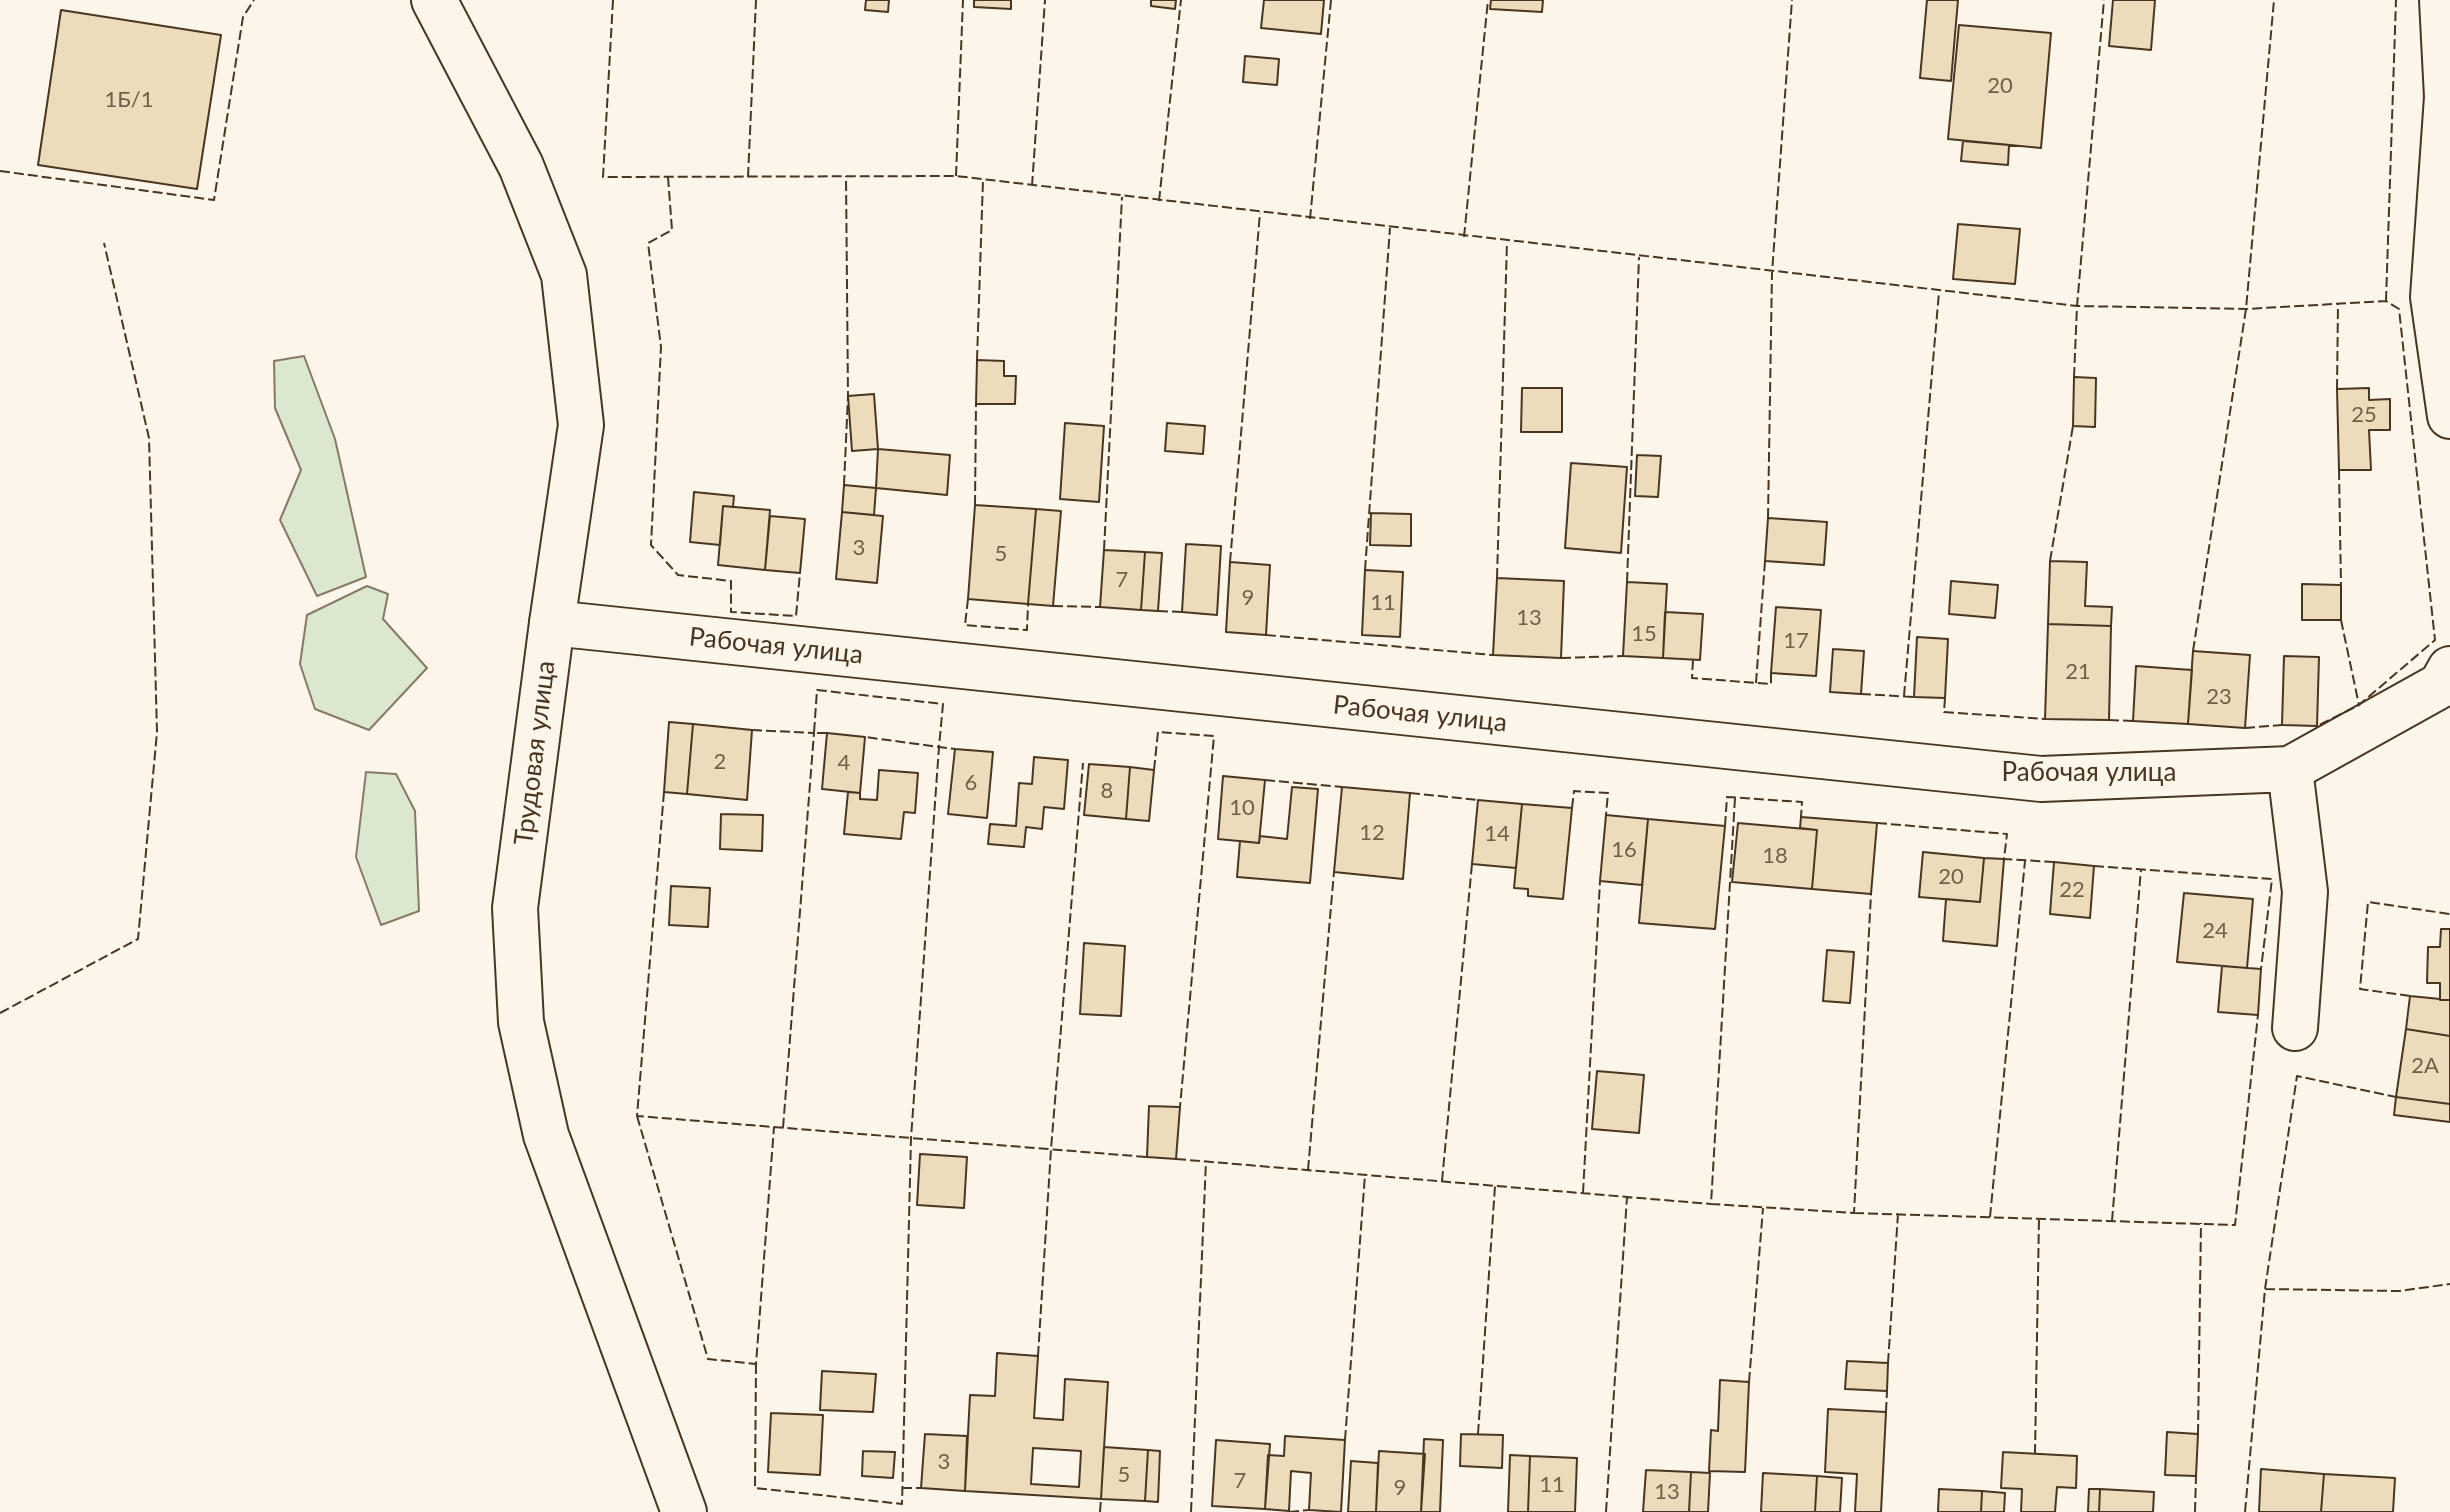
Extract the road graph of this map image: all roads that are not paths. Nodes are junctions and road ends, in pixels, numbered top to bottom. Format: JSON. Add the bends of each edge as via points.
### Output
{"nodes":[{"id":1,"x":434,"y":0,"type":"edge"},
{"id":2,"x":2442,"y":0,"type":"edge"},
{"id":3,"x":2450,"y":416,"type":"edge"},
{"id":4,"x":552,"y":623,"type":"junction"},
{"id":5,"x":2450,"y":669,"type":"edge"},
{"id":6,"x":2290,"y":769,"type":"junction"},
{"id":7,"x":2295,"y":1028,"type":"dead end"},
{"id":8,"x":684,"y":1512,"type":"edge"}],
"edges":[{"from":1,"to":4,"type":"street","name":"Трудовая улица","via":[[521,166],[564,275],[581,425]]},
{"from":2,"to":3,"type":"street","via":[[2447,97],[2433,297]]},
{"from":4,"to":6,"type":"street","name":"Рабочая улица","via":[[2041,779]]},
{"from":4,"to":8,"type":"street","name":"Трудовая улица","via":[[515,908],[521,1022],[546,1135]]},
{"from":5,"to":6,"type":"street","via":[[2441,685]]},
{"from":6,"to":7,"type":"street","via":[[2305,892]]}]}
